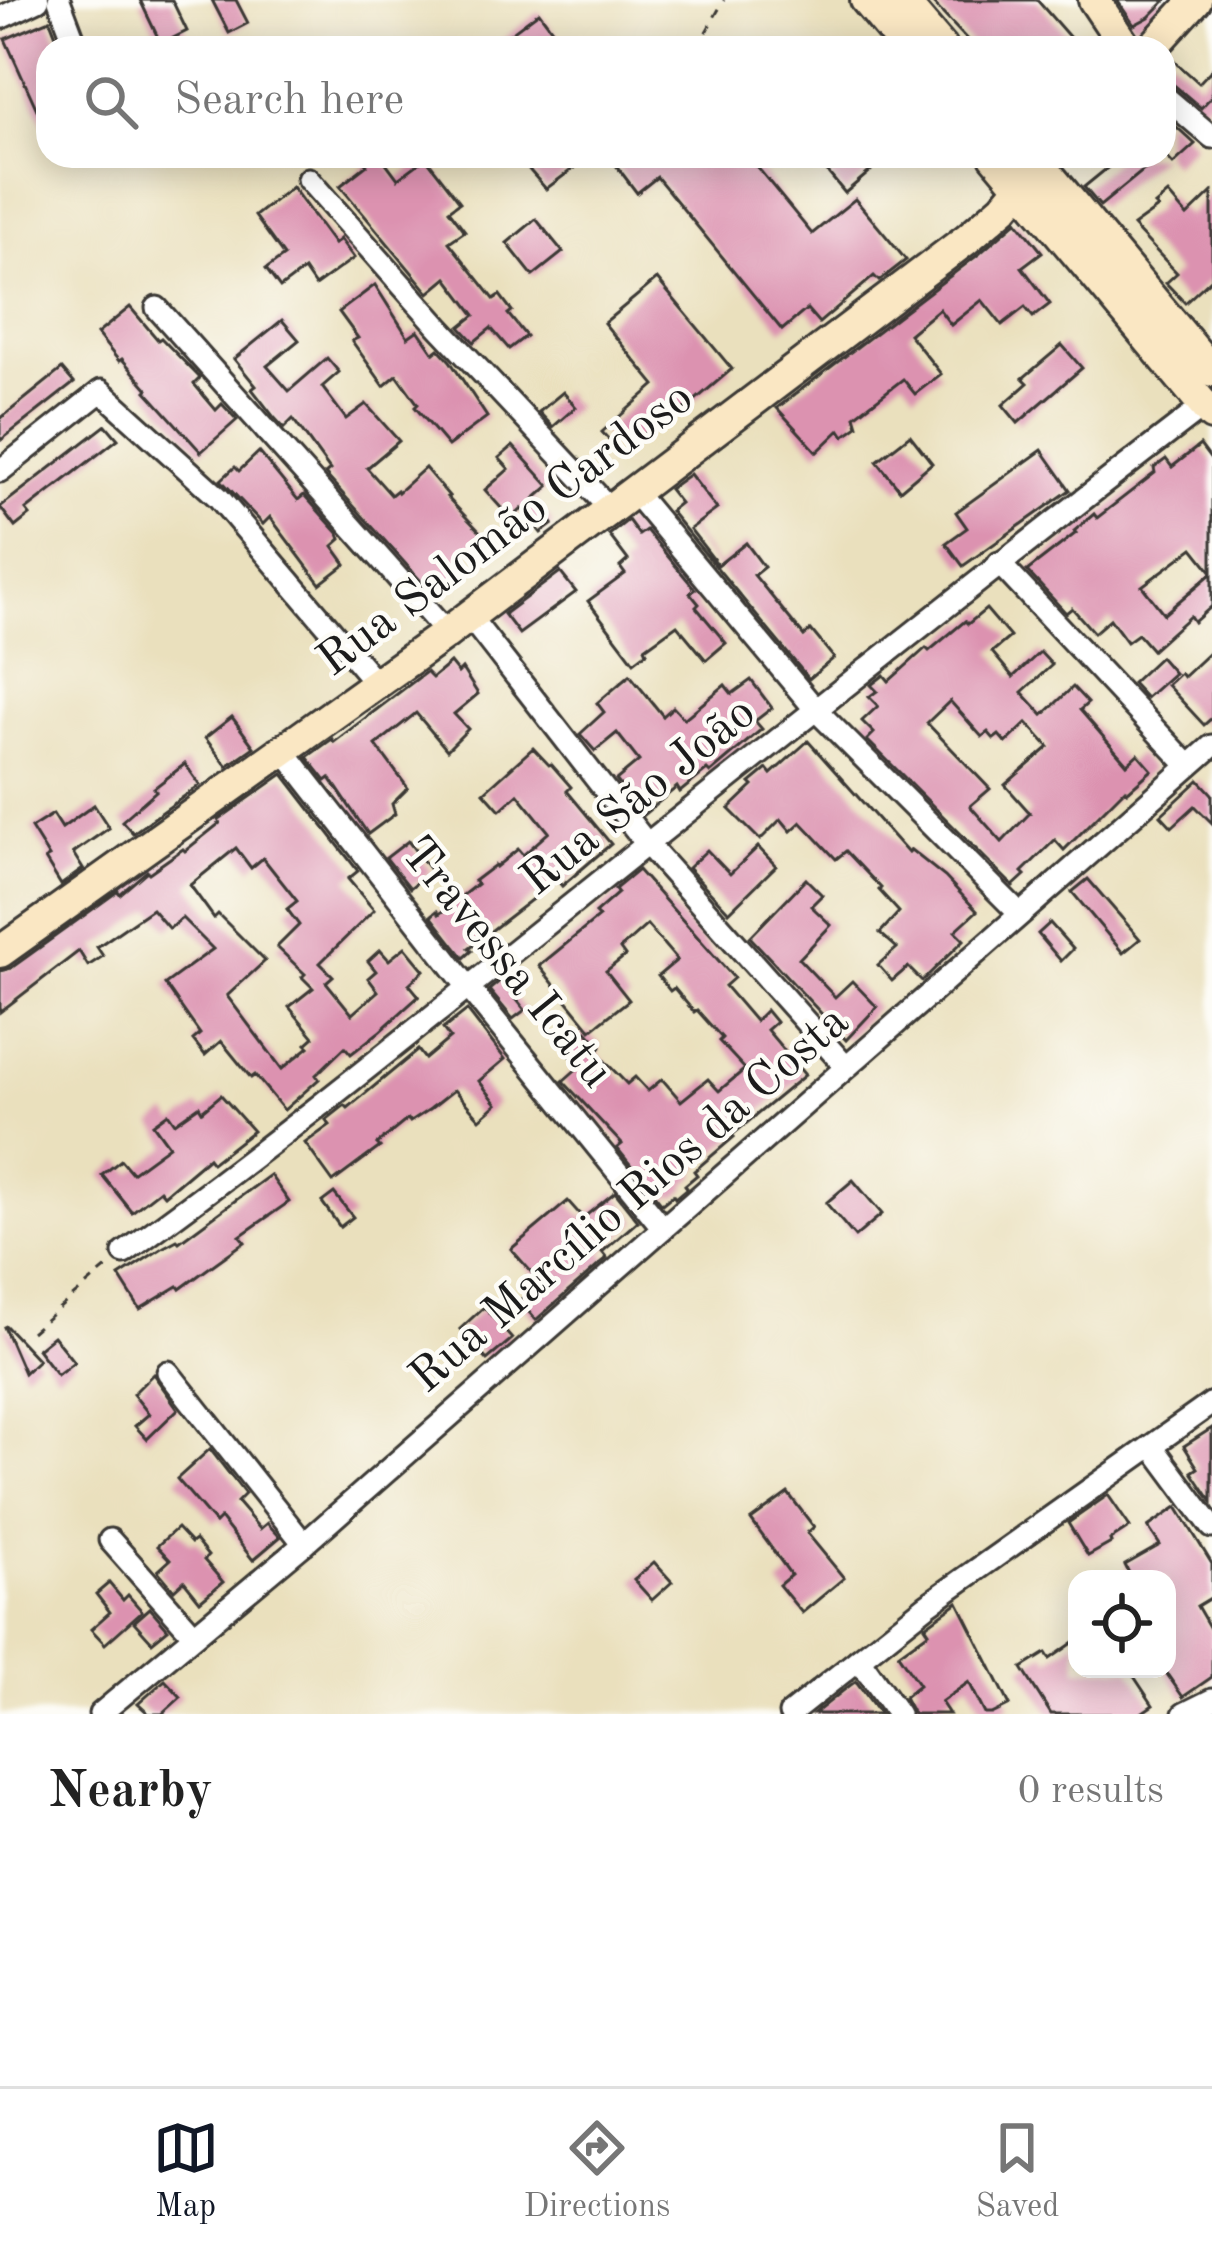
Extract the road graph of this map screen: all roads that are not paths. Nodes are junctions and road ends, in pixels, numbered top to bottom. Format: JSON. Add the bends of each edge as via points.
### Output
{"nodes":[{"id":1,"x":38,"y":0,"type":"edge"},
{"id":2,"x":59,"y":0,"type":"edge"},
{"id":3,"x":866,"y":0,"type":"edge"},
{"id":4,"x":901,"y":0,"type":"edge"},
{"id":5,"x":1094,"y":0,"type":"edge"},
{"id":6,"x":1196,"y":0,"type":"edge"},
{"id":7,"x":0,"y":19,"type":"edge"},
{"id":8,"x":72,"y":36,"type":"edge"},
{"id":9,"x":896,"y":36,"type":"edge"},
{"id":10,"x":932,"y":36,"type":"edge"},
{"id":11,"x":1118,"y":36,"type":"edge"},
{"id":12,"x":1163,"y":36,"type":"edge"},
{"id":13,"x":1176,"y":106,"type":"edge"},
{"id":14,"x":1212,"y":137,"type":"edge"},
{"id":15,"x":1033,"y":168,"type":"edge"},
{"id":16,"x":1036,"y":168,"type":"edge"},
{"id":17,"x":1037,"y":168,"type":"edge"},
{"id":18,"x":308,"y":179,"type":"dead end"},
{"id":19,"x":157,"y":308,"type":"dead end"},
{"id":20,"x":1212,"y":371,"type":"edge"},
{"id":21,"x":1208,"y":410,"type":"edge"},
{"id":22,"x":0,"y":470,"type":"edge"},
{"id":23,"x":623,"y":501,"type":"junction"},
{"id":24,"x":999,"y":563,"type":"junction"},
{"id":25,"x":458,"y":625,"type":"junction"},
{"id":26,"x":376,"y":683,"type":"junction"},
{"id":27,"x":816,"y":710,"type":"junction"},
{"id":28,"x":1212,"y":746,"type":"edge"},
{"id":29,"x":284,"y":751,"type":"junction"},
{"id":30,"x":1189,"y":766,"type":"junction"},
{"id":31,"x":647,"y":844,"type":"junction"},
{"id":32,"x":1019,"y":914,"type":"junction"},
{"id":33,"x":0,"y":952,"type":"edge"},
{"id":34,"x":469,"y":987,"type":"junction"},
{"id":35,"x":845,"y":1066,"type":"junction"},
{"id":36,"x":663,"y":1228,"type":"junction"},
{"id":37,"x":124,"y":1253,"type":"road end"},
{"id":38,"x":168,"y":1372,"type":"dead end"},
{"id":39,"x":1212,"y":1402,"type":"edge"},
{"id":40,"x":1152,"y":1446,"type":"junction"},
{"id":41,"x":1212,"y":1527,"type":"edge"},
{"id":42,"x":110,"y":1540,"type":"dead end"},
{"id":43,"x":304,"y":1544,"type":"junction"},
{"id":44,"x":194,"y":1635,"type":"junction"},
{"id":45,"x":859,"y":1658,"type":"junction"},
{"id":46,"x":1212,"y":1700,"type":"edge"},
{"id":47,"x":1187,"y":1713,"type":"edge"},
{"id":48,"x":100,"y":1714,"type":"edge"},
{"id":49,"x":790,"y":1714,"type":"edge"},
{"id":50,"x":898,"y":1714,"type":"edge"}],
"edges":[{"from":1,"to":7,"type":"street"},
{"from":2,"to":8,"type":"street"},
{"from":3,"to":9,"type":"street"},
{"from":4,"to":10,"type":"street"},
{"from":5,"to":11,"type":"street"},
{"from":6,"to":12,"type":"street"},
{"from":13,"to":14,"type":"street"},
{"from":15,"to":23,"type":"street","name":"Rua Salomão Cardoso","via":[[967,238]]},
{"from":16,"to":21,"type":"street"},
{"from":17,"to":20,"type":"street"},
{"from":18,"to":23,"type":"street","via":[[454,343]]},
{"from":19,"to":25,"type":"street"},
{"from":21,"to":24,"type":"street","name":"Rua São João"},
{"from":22,"to":26,"type":"street","via":[[101,391],[218,498]]},
{"from":23,"to":25,"type":"street","name":"Rua Salomão Cardoso"},
{"from":23,"to":27,"type":"street"},
{"from":24,"to":27,"type":"street","name":"Rua São João"},
{"from":24,"to":30,"type":"street"},
{"from":25,"to":26,"type":"street","name":"Rua Salomão Cardoso"},
{"from":25,"to":31,"type":"street"},
{"from":26,"to":29,"type":"street","name":"Rua Salomão Cardoso"},
{"from":27,"to":31,"type":"street","name":"Rua São João"},
{"from":27,"to":32,"type":"street"},
{"from":28,"to":30,"type":"street","name":"Rua Marcílio Rios da Costa"},
{"from":29,"to":33,"type":"street","name":"Rua Salomão Cardoso"},
{"from":29,"to":34,"type":"street","name":"Travessa Icatu"},
{"from":30,"to":32,"type":"street","name":"Rua Marcílio Rios da Costa"},
{"from":31,"to":34,"type":"street","name":"Rua São João"},
{"from":31,"to":35,"type":"street"},
{"from":32,"to":35,"type":"street","name":"Rua Marcílio Rios da Costa"},
{"from":34,"to":36,"type":"street","name":"Travessa Icatu"},
{"from":34,"to":37,"type":"street","name":"Rua São João"},
{"from":35,"to":36,"type":"street","name":"Rua Marcílio Rios da Costa"},
{"from":36,"to":43,"type":"street","name":"Rua Marcílio Rios da Costa"},
{"from":38,"to":43,"type":"street"},
{"from":39,"to":40,"type":"street"},
{"from":40,"to":41,"type":"street"},
{"from":40,"to":45,"type":"street"},
{"from":42,"to":44,"type":"street"},
{"from":43,"to":44,"type":"street","name":"Rua Marcílio Rios da Costa"},
{"from":44,"to":48,"type":"street","name":"Rua Marcílio Rios da Costa"},
{"from":45,"to":49,"type":"street"},
{"from":45,"to":50,"type":"street"},
{"from":46,"to":47,"type":"street"}]}
